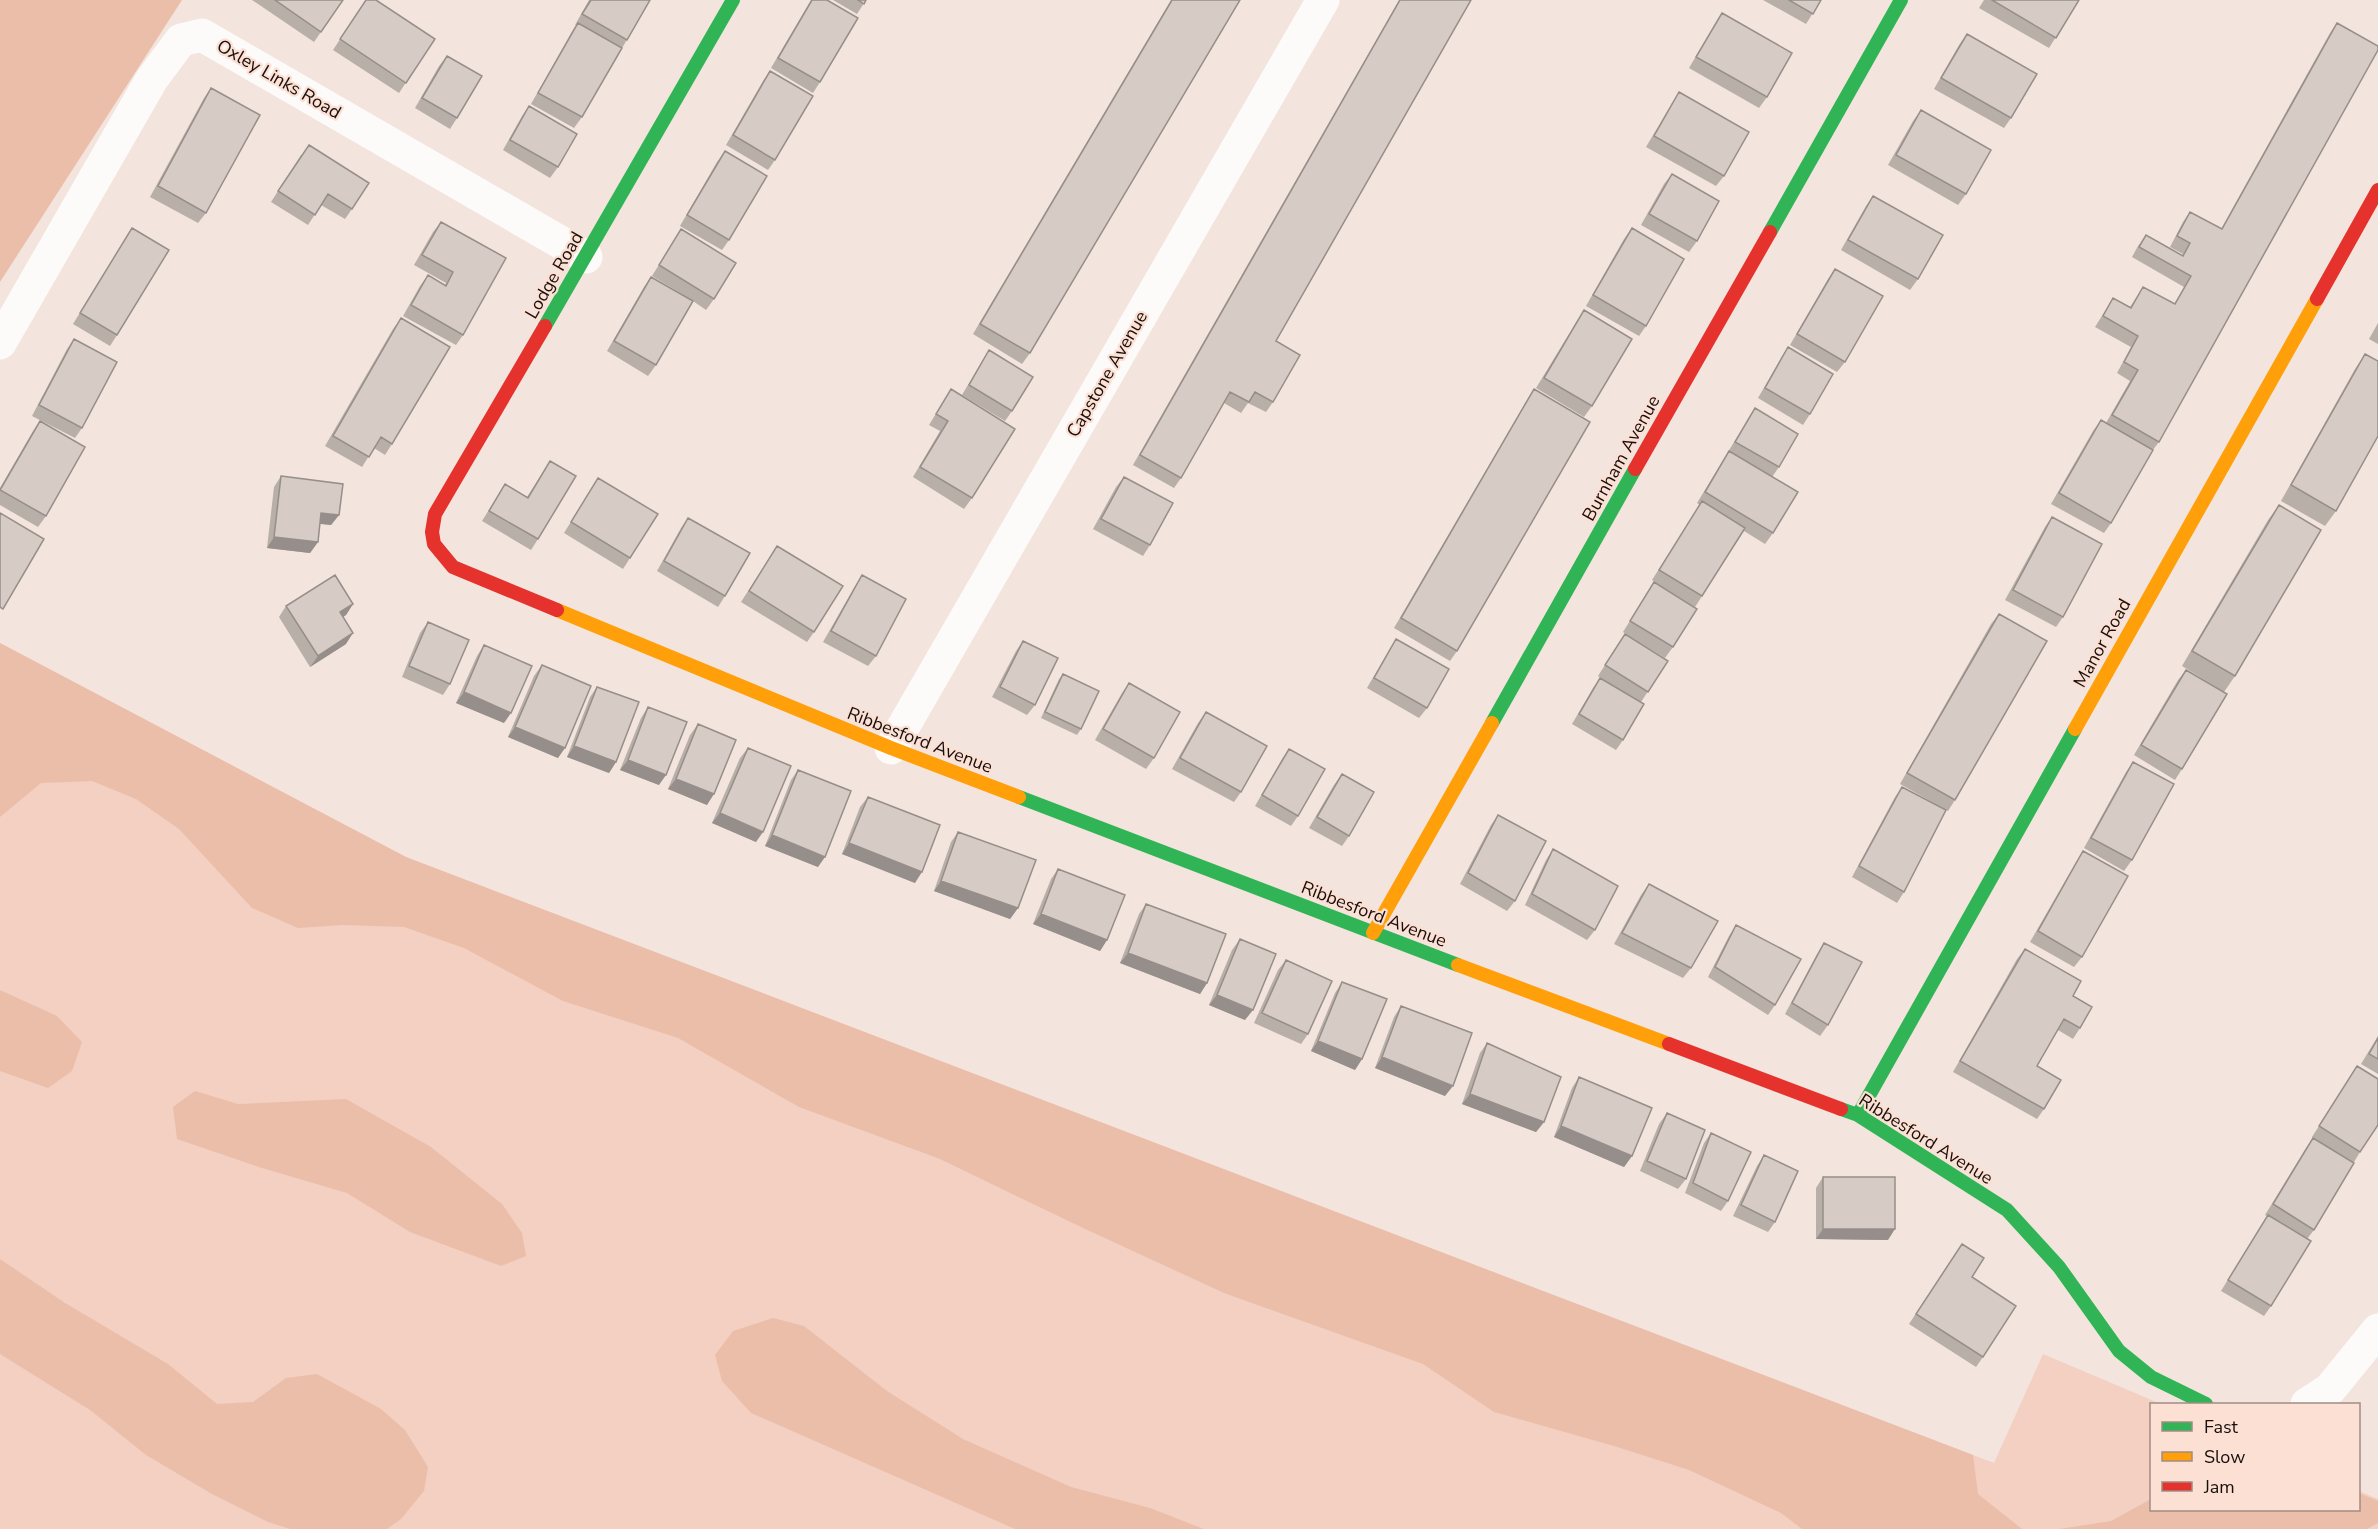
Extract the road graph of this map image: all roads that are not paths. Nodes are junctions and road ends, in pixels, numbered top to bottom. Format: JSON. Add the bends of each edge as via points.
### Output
{"nodes":[{"id":1,"x":733,"y":0,"type":"edge"},
{"id":2,"x":1323,"y":0,"type":"edge"},
{"id":3,"x":1901,"y":0,"type":"edge"},
{"id":4,"x":2378,"y":190,"type":"edge"},
{"id":5,"x":586,"y":257,"type":"junction"},
{"id":6,"x":0,"y":343,"type":"edge"},
{"id":7,"x":453,"y":567,"type":"joint"},
{"id":8,"x":891,"y":748,"type":"junction"},
{"id":9,"x":1373,"y":933,"type":"junction"},
{"id":10,"x":1858,"y":1115,"type":"junction"},
{"id":11,"x":2378,"y":1330,"type":"edge"},
{"id":12,"x":2204,"y":1403,"type":"edge"},
{"id":13,"x":2309,"y":1403,"type":"edge"}],
"edges":[{"from":1,"to":5,"type":"street","name":"Lodge Road"},
{"from":2,"to":8,"type":"street","name":"Capstone Avenue"},
{"from":3,"to":9,"type":"street","name":"Burnham Avenue"},
{"from":4,"to":10,"type":"street","name":"Manor Road"},
{"from":5,"to":6,"type":"street","name":"Oxley Links Road","via":[[202,35],[181,40],[152,79]]},
{"from":5,"to":7,"type":"street","name":"Lodge Road","via":[[435,514],[431,534],[437,550]]},
{"from":7,"to":8,"type":"street","name":"Ribbesford Avenue"},
{"from":8,"to":9,"type":"street","name":"Ribbesford Avenue"},
{"from":9,"to":10,"type":"street","name":"Ribbesford Avenue"},
{"from":10,"to":12,"type":"street","name":"Ribbesford Avenue","via":[[2007,1210],[2059,1267],[2119,1351],[2151,1377]]},
{"from":11,"to":13,"type":"street","via":[[2330,1389]]}]}
